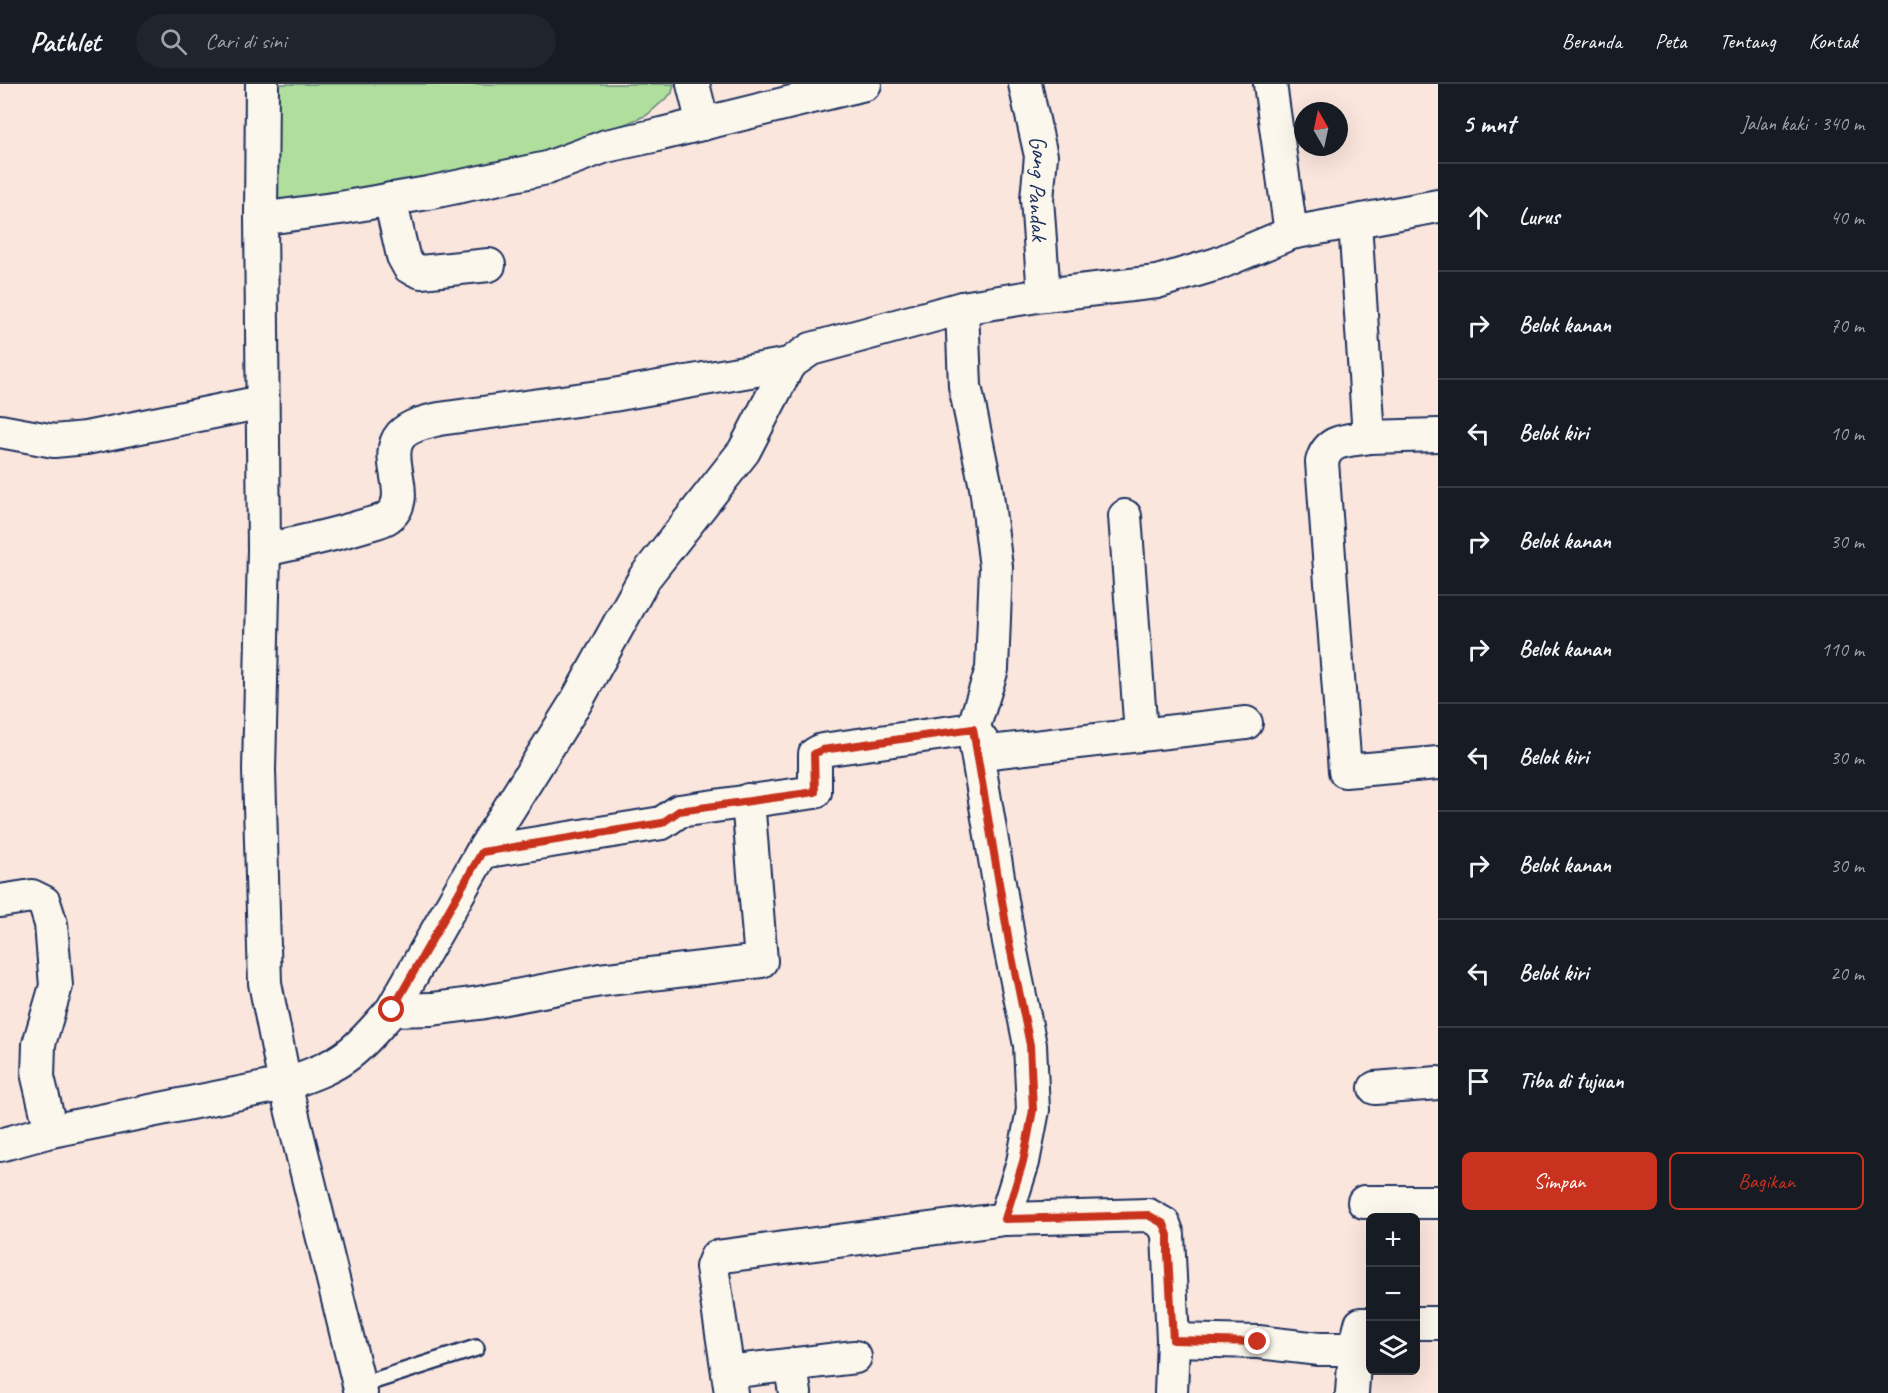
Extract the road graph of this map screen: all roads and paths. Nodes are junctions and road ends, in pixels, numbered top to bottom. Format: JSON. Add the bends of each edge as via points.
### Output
{"nodes":[{"id":1,"x":262,"y":84,"type":"edge"},
{"id":2,"x":693,"y":84,"type":"edge"},
{"id":3,"x":865,"y":84,"type":"edge"},
{"id":4,"x":1025,"y":84,"type":"edge"},
{"id":5,"x":1270,"y":84,"type":"edge"},
{"id":6,"x":703,"y":124,"type":"junction"},
{"id":7,"x":390,"y":199,"type":"junction"},
{"id":8,"x":1438,"y":206,"type":"edge"},
{"id":9,"x":261,"y":216,"type":"junction"},
{"id":10,"x":1355,"y":222,"type":"junction"},
{"id":11,"x":1291,"y":233,"type":"junction"},
{"id":12,"x":489,"y":265,"type":"dead end"},
{"id":13,"x":1044,"y":295,"type":"junction"},
{"id":14,"x":962,"y":308,"type":"junction"},
{"id":15,"x":789,"y":364,"type":"junction"},
{"id":16,"x":262,"y":402,"type":"junction"},
{"id":17,"x":0,"y":431,"type":"edge"},
{"id":18,"x":1438,"y":435,"type":"edge"},
{"id":19,"x":1369,"y":437,"type":"junction"},
{"id":20,"x":1125,"y":516,"type":"dead end"},
{"id":21,"x":264,"y":550,"type":"junction"},
{"id":22,"x":1246,"y":723,"type":"dead end"},
{"id":23,"x":973,"y":729,"type":"junction"},
{"id":24,"x":1141,"y":734,"type":"junction"},
{"id":25,"x":1438,"y":763,"type":"edge"},
{"id":26,"x":748,"y":800,"type":"junction"},
{"id":27,"x":482,"y":852,"type":"junction"},
{"id":28,"x":0,"y":901,"type":"edge"},
{"id":29,"x":392,"y":1010,"type":"junction"},
{"id":30,"x":1438,"y":1083,"type":"edge"},
{"id":31,"x":285,"y":1084,"type":"junction"},
{"id":32,"x":1375,"y":1088,"type":"dead end"},
{"id":33,"x":51,"y":1131,"type":"junction"},
{"id":34,"x":0,"y":1145,"type":"edge"},
{"id":35,"x":1364,"y":1202,"type":"dead end"},
{"id":36,"x":1438,"y":1202,"type":"edge"},
{"id":37,"x":1005,"y":1219,"type":"junction"},
{"id":38,"x":1420,"y":1323,"type":"edge"},
{"id":39,"x":1438,"y":1323,"type":"edge"},
{"id":40,"x":1363,"y":1336,"type":"edge"},
{"id":41,"x":1173,"y":1340,"type":"junction"},
{"id":42,"x":476,"y":1348,"type":"dead end"},
{"id":43,"x":855,"y":1357,"type":"dead end"},
{"id":44,"x":729,"y":1383,"type":"edge"},
{"id":45,"x":352,"y":1391,"type":"edge"},
{"id":46,"x":1171,"y":1393,"type":"edge"},
{"id":47,"x":1352,"y":1393,"type":"edge"}],
"edges":[{"from":1,"to":9,"type":"street"},
{"from":2,"to":6,"type":"street"},
{"from":3,"to":6,"type":"street"},
{"from":4,"to":13,"type":"street","name":"Gang Pandak","via":[[1041,156],[1037,199]]},
{"from":5,"to":11,"type":"street"},
{"from":6,"to":7,"type":"street","via":[[606,146],[547,168]]},
{"from":7,"to":9,"type":"street","via":[[301,214]]},
{"from":7,"to":12,"type":"street","via":[[409,267],[421,272]]},
{"from":8,"to":10,"type":"street"},
{"from":9,"to":16,"type":"street"},
{"from":10,"to":11,"type":"street"},
{"from":10,"to":19,"type":"street"},
{"from":11,"to":13,"type":"street","via":[[1217,264],[1157,282]]},
{"from":13,"to":14,"type":"street"},
{"from":14,"to":15,"type":"street","via":[[810,349]]},
{"from":14,"to":23,"type":"street","via":[[965,386],[986,487],[996,567],[992,669]]},
{"from":15,"to":21,"type":"street","via":[[418,424],[401,435],[394,450],[399,498],[387,518]]},
{"from":15,"to":27,"type":"street","via":[[744,451],[645,577],[576,702]]},
{"from":16,"to":17,"type":"street","via":[[86,438],[54,441]]},
{"from":16,"to":21,"type":"street"},
{"from":18,"to":19,"type":"street"},
{"from":19,"to":25,"type":"street","via":[[1332,444],[1324,452],[1322,462],[1345,771]]},
{"from":20,"to":24,"type":"street"},
{"from":21,"to":31,"type":"street","via":[[259,770],[265,982]]},
{"from":22,"to":24,"type":"street"},
{"from":23,"to":24,"type":"street","via":[[990,752]]},
{"from":23,"to":26,"type":"street","via":[[822,750],[814,754],[815,792]]},
{"from":23,"to":37,"type":"street","via":[[1030,1045],[1033,1110],[1023,1162]]},
{"from":26,"to":27,"type":"street","via":[[679,811],[662,823]]},
{"from":26,"to":29,"type":"street","via":[[760,961],[600,980],[479,1003]]},
{"from":27,"to":29,"type":"street"},
{"from":28,"to":33,"type":"street","via":[[32,896],[44,902],[51,924],[56,986],[39,1044],[38,1077]]},
{"from":29,"to":31,"type":"street","via":[[349,1054],[322,1071]]},
{"from":30,"to":32,"type":"street"},
{"from":31,"to":33,"type":"street"},
{"from":31,"to":45,"type":"street"},
{"from":33,"to":34,"type":"street"},
{"from":35,"to":36,"type":"street"},
{"from":37,"to":41,"type":"street","via":[[1148,1215],[1164,1224],[1168,1235]]},
{"from":37,"to":44,"type":"street","via":[[716,1257],[711,1267]]},
{"from":38,"to":39,"type":"street"},
{"from":40,"to":41,"type":"street","via":[[1319,1349],[1258,1342]]},
{"from":40,"to":47,"type":"street"},
{"from":41,"to":46,"type":"street"},
{"from":42,"to":45,"type":"lane"},
{"from":43,"to":44,"type":"street"}]}
